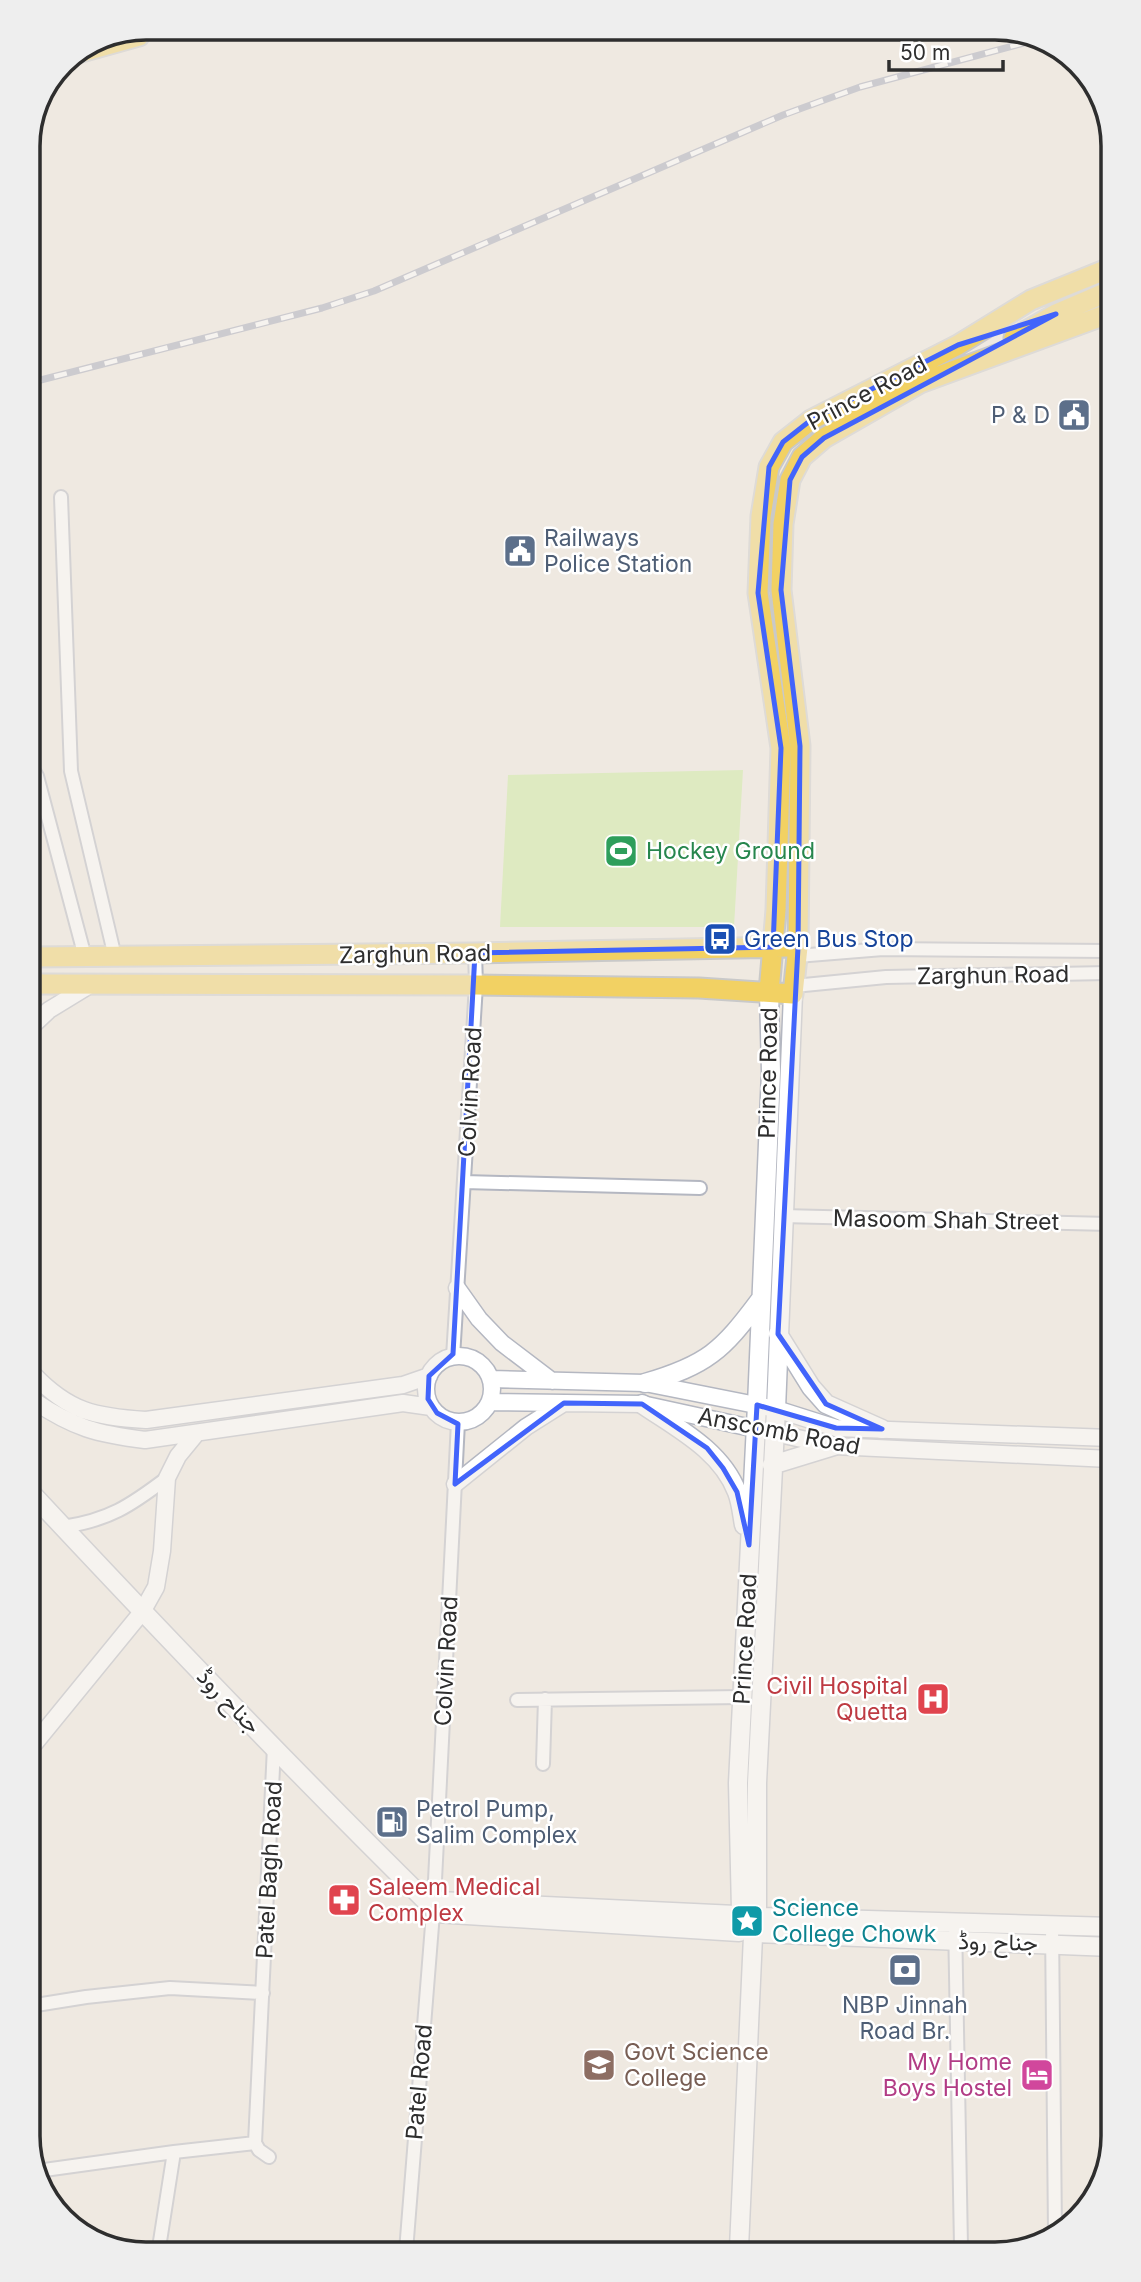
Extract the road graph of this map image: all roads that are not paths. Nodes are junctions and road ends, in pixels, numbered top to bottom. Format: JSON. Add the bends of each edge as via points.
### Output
{"nodes":[{"id":1,"x":1101,"y":272,"type":"edge"},
{"id":2,"x":1101,"y":295,"type":"edge"},
{"id":3,"x":1056,"y":314,"type":"junction"},
{"id":4,"x":1101,"y":316,"type":"edge"},
{"id":5,"x":958,"y":345,"type":"junction"},
{"id":6,"x":970,"y":363,"type":"junction"},
{"id":7,"x":61,"y":497,"type":"dead end"},
{"id":8,"x":40,"y":787,"type":"edge"},
{"id":9,"x":773,"y":947,"type":"junction"},
{"id":10,"x":798,"y":951,"type":"junction"},
{"id":11,"x":1101,"y":951,"type":"edge"},
{"id":12,"x":475,"y":953,"type":"junction"},
{"id":13,"x":40,"y":957,"type":"edge"},
{"id":14,"x":85,"y":957,"type":"junction"},
{"id":15,"x":115,"y":957,"type":"junction"},
{"id":16,"x":1101,"y":973,"type":"edge"},
{"id":17,"x":40,"y":984,"type":"edge"},
{"id":18,"x":90,"y":985,"type":"junction"},
{"id":19,"x":476,"y":985,"type":"junction"},
{"id":20,"x":793,"y":990,"type":"junction"},
{"id":21,"x":769,"y":992,"type":"junction"},
{"id":22,"x":40,"y":1018,"type":"edge"},
{"id":23,"x":464,"y":1182,"type":"junction"},
{"id":24,"x":700,"y":1188,"type":"dead end"},
{"id":25,"x":782,"y":1216,"type":"junction"},
{"id":26,"x":1101,"y":1224,"type":"edge"},
{"id":27,"x":457,"y":1288,"type":"junction"},
{"id":28,"x":760,"y":1300,"type":"junction"},
{"id":29,"x":779,"y":1334,"type":"junction"},
{"id":30,"x":453,"y":1357,"type":"junction"},
{"id":31,"x":429,"y":1376,"type":"junction"},
{"id":32,"x":491,"y":1379,"type":"junction"},
{"id":33,"x":40,"y":1381,"type":"edge"},
{"id":34,"x":552,"y":1381,"type":"junction"},
{"id":35,"x":645,"y":1383,"type":"junction"},
{"id":36,"x":490,"y":1402,"type":"junction"},
{"id":37,"x":564,"y":1403,"type":"junction"},
{"id":38,"x":642,"y":1404,"type":"junction"},
{"id":39,"x":40,"y":1405,"type":"edge"},
{"id":40,"x":757,"y":1405,"type":"junction"},
{"id":41,"x":432,"y":1407,"type":"junction"},
{"id":42,"x":776,"y":1409,"type":"junction"},
{"id":43,"x":458,"y":1422,"type":"junction"},
{"id":44,"x":755,"y":1428,"type":"junction"},
{"id":45,"x":882,"y":1429,"type":"junction"},
{"id":46,"x":774,"y":1432,"type":"junction"},
{"id":47,"x":195,"y":1434,"type":"junction"},
{"id":48,"x":1101,"y":1438,"type":"edge"},
{"id":49,"x":834,"y":1446,"type":"junction"},
{"id":50,"x":1101,"y":1459,"type":"edge"},
{"id":51,"x":772,"y":1465,"type":"junction"},
{"id":52,"x":167,"y":1478,"type":"junction"},
{"id":53,"x":455,"y":1484,"type":"junction"},
{"id":54,"x":40,"y":1503,"type":"edge"},
{"id":55,"x":62,"y":1527,"type":"junction"},
{"id":56,"x":749,"y":1545,"type":"junction"},
{"id":57,"x":142,"y":1612,"type":"junction"},
{"id":58,"x":742,"y":1698,"type":"junction"},
{"id":59,"x":544,"y":1699,"type":"junction"},
{"id":60,"x":517,"y":1700,"type":"dead end"},
{"id":61,"x":40,"y":1737,"type":"edge"},
{"id":62,"x":274,"y":1747,"type":"junction"},
{"id":63,"x":543,"y":1765,"type":"dead end"},
{"id":64,"x":433,"y":1906,"type":"junction"},
{"id":65,"x":955,"y":1921,"type":"junction"},
{"id":66,"x":749,"y":1922,"type":"junction"},
{"id":67,"x":1101,"y":1928,"type":"edge"},
{"id":68,"x":1052,"y":1934,"type":"junction"},
{"id":69,"x":954,"y":1941,"type":"junction"},
{"id":70,"x":1101,"y":1945,"type":"edge"},
{"id":71,"x":263,"y":1993,"type":"junction"},
{"id":72,"x":40,"y":2004,"type":"edge"},
{"id":73,"x":255,"y":2143,"type":"junction"},
{"id":74,"x":174,"y":2152,"type":"junction"},
{"id":75,"x":268,"y":2157,"type":"dead end"},
{"id":76,"x":46,"y":2170,"type":"edge"},
{"id":77,"x":1055,"y":2223,"type":"edge"},
{"id":78,"x":160,"y":2242,"type":"edge"},
{"id":79,"x":407,"y":2242,"type":"edge"},
{"id":80,"x":739,"y":2242,"type":"edge"},
{"id":81,"x":961,"y":2242,"type":"edge"}],
"edges":[{"from":1,"to":5,"type":"main road","via":[[1031,300]]},
{"from":2,"to":3,"type":"main road"},
{"from":3,"to":5,"type":"main road"},
{"from":3,"to":6,"type":"main road"},
{"from":4,"to":6,"type":"main road"},
{"from":5,"to":9,"type":"main road","name":"Prince Road","via":[[811,420],[783,442],[769,467],[761,516],[758,593],[781,748]]},
{"from":6,"to":10,"type":"main road","name":"Prince Road","via":[[920,383],[824,438],[802,457],[790,480],[781,590],[800,746]]},
{"from":7,"to":15,"type":"street","via":[[71,771]]},
{"from":8,"to":14,"type":"street"},
{"from":9,"to":10,"type":"main road","name":"Zarghun Road"},
{"from":9,"to":12,"type":"main road","name":"Zarghun Road"},
{"from":9,"to":21,"type":"main road","name":"Prince Road"},
{"from":10,"to":11,"type":"street","name":"Zarghun Road"},
{"from":10,"to":20,"type":"main road","name":"Prince Road"},
{"from":12,"to":15,"type":"main road","name":"Zarghun Road"},
{"from":12,"to":19,"type":"street","name":"Colvin Road"},
{"from":13,"to":14,"type":"main road","name":"Zarghun Road"},
{"from":14,"to":15,"type":"main road","name":"Zarghun Road"},
{"from":16,"to":20,"type":"street","name":"Zarghun Road","via":[[886,977]]},
{"from":17,"to":18,"type":"main road","name":"Zarghun Road"},
{"from":18,"to":19,"type":"main road","name":"Zarghun Road"},
{"from":18,"to":22,"type":"street"},
{"from":19,"to":21,"type":"main road","name":"Zarghun Road"},
{"from":19,"to":23,"type":"street","name":"Colvin Road"},
{"from":20,"to":21,"type":"main road","name":"Zarghun Road"},
{"from":20,"to":25,"type":"main road","name":"Prince Road"},
{"from":21,"to":28,"type":"main road","name":"Prince Road","via":[[771,1072]]},
{"from":23,"to":24,"type":"street"},
{"from":23,"to":27,"type":"street","name":"Colvin Road"},
{"from":25,"to":26,"type":"street","name":"Masoom Shah Street"},
{"from":25,"to":29,"type":"main road","name":"Prince Road"},
{"from":27,"to":30,"type":"street","name":"Colvin Road"},
{"from":27,"to":34,"type":"street","via":[[502,1342]]},
{"from":28,"to":35,"type":"main road","via":[[733,1336],[707,1359]]},
{"from":28,"to":40,"type":"main road","name":"Prince Road"},
{"from":29,"to":42,"type":"main road","name":"Prince Road"},
{"from":29,"to":45,"type":"main road","via":[[826,1404]]},
{"from":30,"to":31,"type":"street","via":[[439,1363]]},
{"from":30,"to":32,"type":"street","via":[[476,1361]]},
{"from":31,"to":33,"type":"street","via":[[403,1385],[146,1420],[106,1417],[74,1406]]},
{"from":31,"to":41,"type":"street"},
{"from":32,"to":34,"type":"street","name":"Anscomb Road"},
{"from":32,"to":36,"type":"street"},
{"from":34,"to":35,"type":"street","name":"Anscomb Road"},
{"from":35,"to":40,"type":"street","name":"Anscomb Road"},
{"from":36,"to":37,"type":"street","name":"Anscomb Road"},
{"from":36,"to":43,"type":"street","via":[[480,1415]]},
{"from":37,"to":38,"type":"street","name":"Anscomb Road"},
{"from":37,"to":53,"type":"street","via":[[515,1435]]},
{"from":38,"to":44,"type":"street","name":"Anscomb Road"},
{"from":38,"to":56,"type":"main road","via":[[706,1448],[723,1468],[737,1492]]},
{"from":39,"to":47,"type":"street","via":[[62,1420],[103,1435],[145,1440]]},
{"from":40,"to":42,"type":"street","name":"Anscomb Road"},
{"from":40,"to":44,"type":"main road","name":"Prince Road"},
{"from":41,"to":43,"type":"street","via":[[443,1418]]},
{"from":41,"to":47,"type":"street","via":[[403,1404]]},
{"from":42,"to":45,"type":"street","name":"Anscomb Road","via":[[836,1427]]},
{"from":42,"to":46,"type":"main road","name":"Prince Road"},
{"from":43,"to":53,"type":"street","name":"Colvin Road"},
{"from":44,"to":46,"type":"street","name":"Anscomb Road"},
{"from":44,"to":56,"type":"main road","name":"Prince Road"},
{"from":45,"to":48,"type":"street","name":"Anscomb Road"},
{"from":46,"to":49,"type":"street","name":"Anscomb Road"},
{"from":46,"to":51,"type":"main road","name":"Prince Road"},
{"from":47,"to":52,"type":"street"},
{"from":49,"to":50,"type":"street","name":"Anscomb Road"},
{"from":49,"to":51,"type":"main road"},
{"from":51,"to":66,"type":"main road","name":"Prince Road"},
{"from":52,"to":55,"type":"street","via":[[118,1512]]},
{"from":52,"to":57,"type":"street","via":[[156,1587]]},
{"from":53,"to":64,"type":"street","name":"Colvin Road"},
{"from":54,"to":55,"type":"main road","name":"جناح روڈ"},
{"from":55,"to":57,"type":"main road","name":"جناح روڈ"},
{"from":56,"to":58,"type":"main road","name":"Prince Road"},
{"from":57,"to":61,"type":"street"},
{"from":57,"to":62,"type":"main road","name":"جناح روڈ"},
{"from":58,"to":59,"type":"street"},
{"from":58,"to":66,"type":"main road","name":"Prince Road","via":[[738,1783]]},
{"from":59,"to":60,"type":"street"},
{"from":59,"to":63,"type":"street"},
{"from":62,"to":64,"type":"main road","name":"جناح روڈ"},
{"from":62,"to":71,"type":"street","name":"Patel Bagh Road"},
{"from":64,"to":66,"type":"main road","name":"جناح روڈ"},
{"from":64,"to":79,"type":"street","name":"Patel Road"},
{"from":65,"to":66,"type":"main road","name":"جناح روڈ"},
{"from":65,"to":68,"type":"main road","name":"جناح روڈ"},
{"from":65,"to":69,"type":"street"},
{"from":66,"to":69,"type":"main road","name":"جناح روڈ"},
{"from":66,"to":80,"type":"main road","name":"Prince Road"},
{"from":67,"to":68,"type":"main road","name":"جناح روڈ"},
{"from":68,"to":69,"type":"main road","name":"جناح روڈ"},
{"from":68,"to":70,"type":"main road","name":"جناح روڈ"},
{"from":68,"to":77,"type":"street"},
{"from":69,"to":81,"type":"street"},
{"from":71,"to":72,"type":"street","name":"Patel Bagh Road","via":[[170,1988]]},
{"from":71,"to":73,"type":"street","name":"Patel Bagh Road"},
{"from":73,"to":74,"type":"street"},
{"from":73,"to":75,"type":"street"},
{"from":74,"to":76,"type":"street"},
{"from":74,"to":78,"type":"street"}]}
